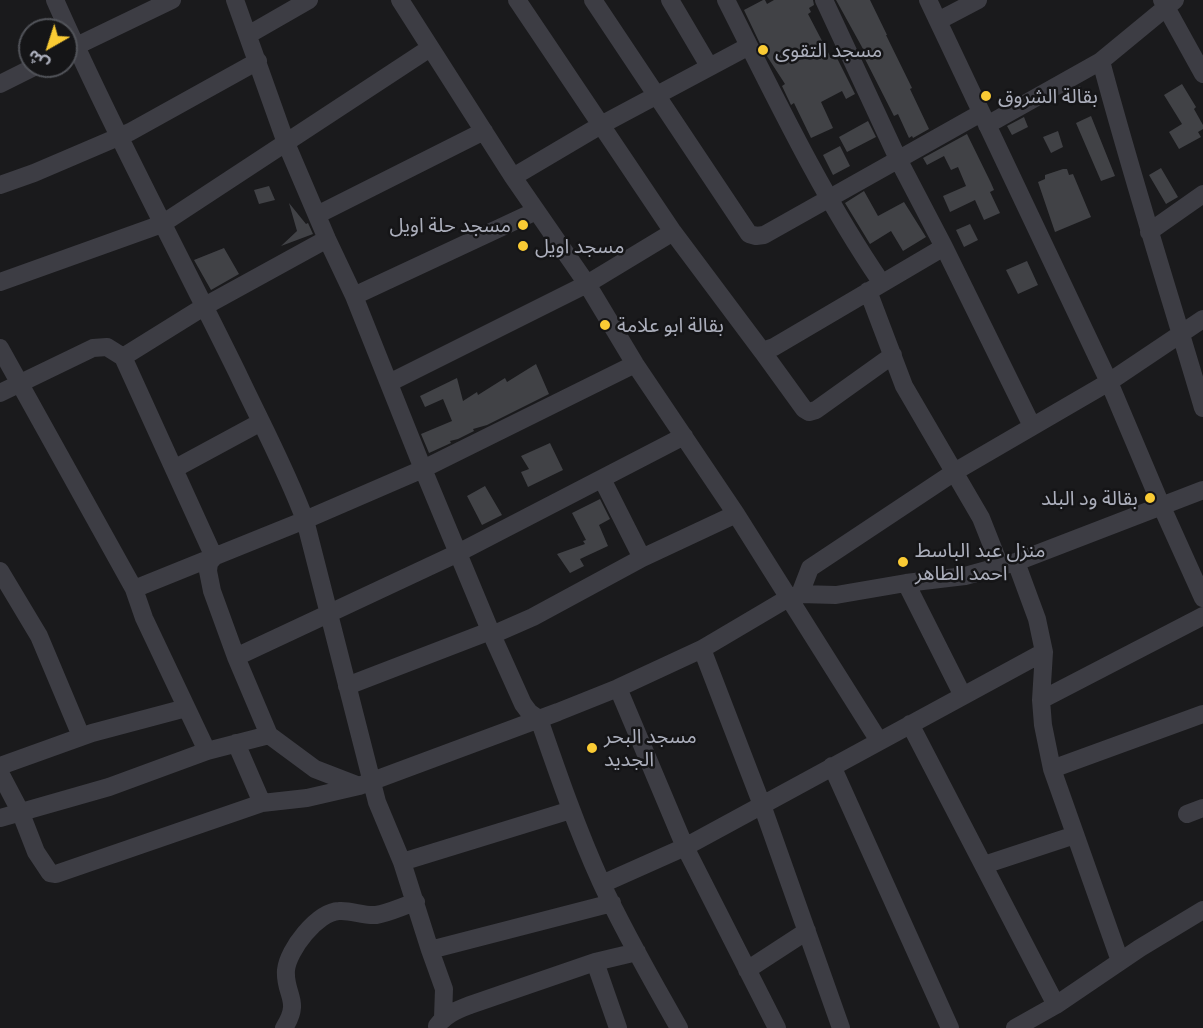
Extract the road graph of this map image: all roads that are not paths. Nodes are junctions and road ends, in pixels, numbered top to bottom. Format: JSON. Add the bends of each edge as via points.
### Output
{"nodes":[{"id":1,"x":55,"y":0,"type":"edge"},
{"id":2,"x":172,"y":0,"type":"edge"},
{"id":3,"x":235,"y":0,"type":"edge"},
{"id":4,"x":309,"y":0,"type":"edge"},
{"id":5,"x":400,"y":0,"type":"edge"},
{"id":6,"x":517,"y":0,"type":"edge"},
{"id":7,"x":593,"y":0,"type":"edge"},
{"id":8,"x":670,"y":0,"type":"edge"},
{"id":9,"x":726,"y":0,"type":"edge"},
{"id":10,"x":824,"y":0,"type":"edge"},
{"id":11,"x":928,"y":0,"type":"edge"},
{"id":12,"x":978,"y":0,"type":"edge"},
{"id":13,"x":1168,"y":2,"type":"edge"},
{"id":14,"x":61,"y":18,"type":"edge"},
{"id":15,"x":938,"y":21,"type":"junction"},
{"id":16,"x":248,"y":35,"type":"junction"},
{"id":17,"x":78,"y":46,"type":"edge"},
{"id":18,"x":749,"y":46,"type":"junction"},
{"id":19,"x":430,"y":48,"type":"junction"},
{"id":20,"x":258,"y":61,"type":"junction"},
{"id":21,"x":78,"y":62,"type":"edge"},
{"id":22,"x":1101,"y":62,"type":"junction"},
{"id":23,"x":709,"y":66,"type":"junction"},
{"id":24,"x":1202,"y":68,"type":"edge"},
{"id":25,"x":18,"y":75,"type":"edge"},
{"id":26,"x":0,"y":84,"type":"edge"},
{"id":27,"x":656,"y":96,"type":"junction"},
{"id":28,"x":984,"y":118,"type":"junction"},
{"id":29,"x":601,"y":125,"type":"junction"},
{"id":30,"x":484,"y":131,"type":"junction"},
{"id":31,"x":118,"y":136,"type":"junction"},
{"id":32,"x":286,"y":143,"type":"junction"},
{"id":33,"x":898,"y":159,"type":"junction"},
{"id":34,"x":513,"y":177,"type":"junction"},
{"id":35,"x":0,"y":185,"type":"edge"},
{"id":36,"x":1203,"y":194,"type":"edge"},
{"id":37,"x":829,"y":197,"type":"junction"},
{"id":38,"x":536,"y":211,"type":"junction"},
{"id":39,"x":317,"y":215,"type":"junction"},
{"id":40,"x":162,"y":224,"type":"junction"},
{"id":41,"x":673,"y":232,"type":"junction"},
{"id":42,"x":1149,"y":232,"type":"junction"},
{"id":43,"x":327,"y":239,"type":"junction"},
{"id":44,"x":944,"y":247,"type":"junction"},
{"id":45,"x":0,"y":282,"type":"edge"},
{"id":46,"x":587,"y":284,"type":"junction"},
{"id":47,"x":875,"y":287,"type":"junction"},
{"id":48,"x":354,"y":296,"type":"junction"},
{"id":49,"x":205,"y":306,"type":"junction"},
{"id":50,"x":1203,"y":319,"type":"edge"},
{"id":51,"x":1182,"y":334,"type":"junction"},
{"id":52,"x":0,"y":348,"type":"edge"},
{"id":53,"x":762,"y":351,"type":"junction"},
{"id":54,"x":893,"y":355,"type":"junction"},
{"id":55,"x":123,"y":357,"type":"junction"},
{"id":56,"x":635,"y":364,"type":"junction"},
{"id":57,"x":1109,"y":382,"type":"junction"},
{"id":58,"x":20,"y":383,"type":"junction"},
{"id":59,"x":389,"y":383,"type":"junction"},
{"id":60,"x":0,"y":393,"type":"edge"},
{"id":61,"x":1203,"y":408,"type":"edge"},
{"id":62,"x":261,"y":422,"type":"junction"},
{"id":63,"x":1032,"y":426,"type":"junction"},
{"id":64,"x":684,"y":436,"type":"junction"},
{"id":65,"x":174,"y":469,"type":"junction"},
{"id":66,"x":423,"y":469,"type":"junction"},
{"id":67,"x":956,"y":471,"type":"junction"},
{"id":68,"x":602,"y":479,"type":"junction"},
{"id":69,"x":1203,"y":490,"type":"edge"},
{"id":70,"x":1161,"y":505,"type":"junction"},
{"id":71,"x":736,"y":514,"type":"junction"},
{"id":72,"x":305,"y":520,"type":"junction"},
{"id":73,"x":458,"y":553,"type":"junction"},
{"id":74,"x":214,"y":557,"type":"junction"},
{"id":75,"x":642,"y":558,"type":"junction"},
{"id":76,"x":1008,"y":564,"type":"junction"},
{"id":77,"x":0,"y":571,"type":"edge"},
{"id":78,"x":906,"y":583,"type":"junction"},
{"id":79,"x":134,"y":589,"type":"junction"},
{"id":80,"x":795,"y":595,"type":"junction"},
{"id":81,"x":1203,"y":598,"type":"edge"},
{"id":82,"x":330,"y":612,"type":"junction"},
{"id":83,"x":1203,"y":616,"type":"edge"},
{"id":84,"x":491,"y":633,"type":"junction"},
{"id":85,"x":702,"y":649,"type":"junction"},
{"id":86,"x":1044,"y":652,"type":"junction"},
{"id":87,"x":236,"y":657,"type":"junction"},
{"id":88,"x":347,"y":686,"type":"junction"},
{"id":89,"x":618,"y":688,"type":"junction"},
{"id":90,"x":963,"y":696,"type":"junction"},
{"id":91,"x":1041,"y":700,"type":"junction"},
{"id":92,"x":186,"y":708,"type":"junction"},
{"id":93,"x":1203,"y":714,"type":"edge"},
{"id":94,"x":539,"y":719,"type":"junction"},
{"id":95,"x":910,"y":724,"type":"junction"},
{"id":96,"x":269,"y":735,"type":"junction"},
{"id":97,"x":81,"y":736,"type":"junction"},
{"id":98,"x":879,"y":741,"type":"junction"},
{"id":99,"x":236,"y":743,"type":"junction"},
{"id":100,"x":207,"y":750,"type":"junction"},
{"id":101,"x":0,"y":766,"type":"edge"},
{"id":102,"x":832,"y":766,"type":"junction"},
{"id":103,"x":1052,"y":769,"type":"junction"},
{"id":104,"x":0,"y":773,"type":"edge"},
{"id":105,"x":365,"y":784,"type":"junction"},
{"id":106,"x":262,"y":803,"type":"junction"},
{"id":107,"x":762,"y":805,"type":"junction"},
{"id":108,"x":571,"y":810,"type":"junction"},
{"id":109,"x":20,"y":811,"type":"junction"},
{"id":110,"x":0,"y":818,"type":"edge"},
{"id":111,"x":1074,"y":835,"type":"junction"},
{"id":112,"x":685,"y":847,"type":"junction"},
{"id":113,"x":402,"y":862,"type":"junction"},
{"id":114,"x":984,"y":865,"type":"junction"},
{"id":115,"x":602,"y":884,"type":"junction"},
{"id":116,"x":416,"y":902,"type":"junction"},
{"id":117,"x":612,"y":903,"type":"junction"},
{"id":118,"x":1203,"y":910,"type":"edge"},
{"id":119,"x":807,"y":931,"type":"junction"},
{"id":120,"x":430,"y":950,"type":"junction"},
{"id":121,"x":637,"y":952,"type":"junction"},
{"id":122,"x":1120,"y":961,"type":"junction"},
{"id":123,"x":595,"y":962,"type":"junction"},
{"id":124,"x":747,"y":970,"type":"junction"},
{"id":125,"x":1056,"y":1005,"type":"junction"},
{"id":126,"x":440,"y":1023,"type":"edge"},
{"id":127,"x":284,"y":1028,"type":"edge"},
{"id":128,"x":618,"y":1028,"type":"edge"},
{"id":129,"x":679,"y":1028,"type":"edge"},
{"id":130,"x":777,"y":1028,"type":"edge"},
{"id":131,"x":841,"y":1028,"type":"edge"},
{"id":132,"x":950,"y":1028,"type":"edge"},
{"id":133,"x":1015,"y":1028,"type":"edge"}],
"edges":[{"from":1,"to":14,"type":"street"},
{"from":2,"to":17,"type":"street"},
{"from":3,"to":16,"type":"street"},
{"from":4,"to":16,"type":"street"},
{"from":5,"to":19,"type":"street"},
{"from":6,"to":29,"type":"street"},
{"from":7,"to":27,"type":"street"},
{"from":8,"to":23,"type":"street"},
{"from":9,"to":18,"type":"street"},
{"from":10,"to":33,"type":"street"},
{"from":11,"to":15,"type":"street"},
{"from":12,"to":15,"type":"street"},
{"from":13,"to":22,"type":"street"},
{"from":13,"to":24,"type":"street"},
{"from":15,"to":28,"type":"street"},
{"from":16,"to":20,"type":"street"},
{"from":18,"to":23,"type":"street"},
{"from":18,"to":37,"type":"street"},
{"from":19,"to":30,"type":"street"},
{"from":19,"to":32,"type":"street"},
{"from":20,"to":31,"type":"street"},
{"from":20,"to":32,"type":"street"},
{"from":21,"to":31,"type":"street"},
{"from":22,"to":28,"type":"street"},
{"from":22,"to":42,"type":"street"},
{"from":23,"to":27,"type":"street"},
{"from":25,"to":26,"type":"street"},
{"from":27,"to":29,"type":"street"},
{"from":27,"to":37,"type":"street","via":[[749,234],[764,235]]},
{"from":28,"to":33,"type":"street"},
{"from":28,"to":57,"type":"street"},
{"from":29,"to":34,"type":"street"},
{"from":29,"to":41,"type":"street"},
{"from":30,"to":34,"type":"street"},
{"from":30,"to":39,"type":"street"},
{"from":31,"to":35,"type":"street"},
{"from":31,"to":40,"type":"street"},
{"from":32,"to":39,"type":"street"},
{"from":32,"to":40,"type":"street"},
{"from":33,"to":37,"type":"street"},
{"from":33,"to":44,"type":"street"},
{"from":34,"to":38,"type":"street"},
{"from":36,"to":42,"type":"street"},
{"from":37,"to":47,"type":"street"},
{"from":38,"to":46,"type":"street"},
{"from":38,"to":48,"type":"street"},
{"from":39,"to":43,"type":"street"},
{"from":40,"to":45,"type":"street"},
{"from":40,"to":49,"type":"street"},
{"from":41,"to":46,"type":"street"},
{"from":41,"to":53,"type":"street"},
{"from":42,"to":51,"type":"street"},
{"from":43,"to":48,"type":"street"},
{"from":43,"to":49,"type":"street"},
{"from":44,"to":47,"type":"street"},
{"from":44,"to":63,"type":"street"},
{"from":46,"to":56,"type":"street"},
{"from":46,"to":59,"type":"street"},
{"from":47,"to":53,"type":"street"},
{"from":47,"to":54,"type":"street"},
{"from":48,"to":59,"type":"street"},
{"from":49,"to":55,"type":"street"},
{"from":49,"to":62,"type":"street"},
{"from":50,"to":51,"type":"street"},
{"from":51,"to":57,"type":"street"},
{"from":51,"to":61,"type":"street"},
{"from":52,"to":58,"type":"street"},
{"from":53,"to":54,"type":"street","via":[[809,412]]},
{"from":54,"to":67,"type":"street","via":[[919,414]]},
{"from":55,"to":58,"type":"street","via":[[107,347],[93,348]]},
{"from":55,"to":65,"type":"street"},
{"from":56,"to":64,"type":"street"},
{"from":56,"to":66,"type":"street"},
{"from":57,"to":63,"type":"street"},
{"from":57,"to":70,"type":"street"},
{"from":58,"to":60,"type":"street"},
{"from":58,"to":79,"type":"street"},
{"from":59,"to":66,"type":"street"},
{"from":62,"to":65,"type":"street"},
{"from":62,"to":72,"type":"street"},
{"from":63,"to":67,"type":"street"},
{"from":64,"to":68,"type":"street"},
{"from":64,"to":71,"type":"street"},
{"from":65,"to":74,"type":"street"},
{"from":66,"to":72,"type":"street"},
{"from":66,"to":73,"type":"street"},
{"from":67,"to":76,"type":"street"},
{"from":67,"to":80,"type":"street","via":[[810,568]]},
{"from":68,"to":73,"type":"street"},
{"from":68,"to":75,"type":"street"},
{"from":69,"to":70,"type":"street"},
{"from":70,"to":76,"type":"street"},
{"from":70,"to":81,"type":"street"},
{"from":71,"to":75,"type":"street"},
{"from":71,"to":80,"type":"street"},
{"from":72,"to":74,"type":"street"},
{"from":72,"to":82,"type":"street"},
{"from":73,"to":82,"type":"street"},
{"from":73,"to":84,"type":"street"},
{"from":74,"to":79,"type":"street"},
{"from":74,"to":87,"type":"street","via":[[208,571],[212,591]]},
{"from":75,"to":84,"type":"street","via":[[533,617]]},
{"from":76,"to":78,"type":"street","via":[[965,576]]},
{"from":76,"to":86,"type":"street","via":[[1037,619]]},
{"from":77,"to":97,"type":"street","via":[[39,636]]},
{"from":78,"to":80,"type":"street","via":[[836,595]]},
{"from":78,"to":90,"type":"street"},
{"from":79,"to":92,"type":"street"},
{"from":80,"to":85,"type":"street"},
{"from":80,"to":98,"type":"street"},
{"from":82,"to":87,"type":"street"},
{"from":82,"to":88,"type":"street"},
{"from":83,"to":91,"type":"street"},
{"from":84,"to":88,"type":"street"},
{"from":84,"to":94,"type":"street","via":[[523,704]]},
{"from":85,"to":89,"type":"street"},
{"from":85,"to":107,"type":"street"},
{"from":86,"to":90,"type":"street"},
{"from":86,"to":91,"type":"street"},
{"from":87,"to":96,"type":"street"},
{"from":88,"to":105,"type":"street"},
{"from":89,"to":94,"type":"street"},
{"from":89,"to":112,"type":"street"},
{"from":90,"to":95,"type":"street"},
{"from":91,"to":103,"type":"street"},
{"from":92,"to":97,"type":"street"},
{"from":92,"to":100,"type":"street"},
{"from":93,"to":103,"type":"street"},
{"from":94,"to":105,"type":"street"},
{"from":94,"to":108,"type":"street"},
{"from":95,"to":98,"type":"street"},
{"from":95,"to":114,"type":"street"},
{"from":96,"to":99,"type":"street"},
{"from":96,"to":105,"type":"street","via":[[315,769]]},
{"from":97,"to":101,"type":"street"},
{"from":98,"to":102,"type":"street"},
{"from":99,"to":100,"type":"street"},
{"from":99,"to":106,"type":"street"},
{"from":100,"to":109,"type":"street","via":[[109,787]]},
{"from":102,"to":107,"type":"street"},
{"from":102,"to":132,"type":"street"},
{"from":103,"to":111,"type":"street"},
{"from":104,"to":109,"type":"street"},
{"from":105,"to":106,"type":"street","via":[[307,798]]},
{"from":105,"to":113,"type":"street","via":[[377,802]]},
{"from":106,"to":109,"type":"street","via":[[56,874],[50,873],[36,852]]},
{"from":107,"to":112,"type":"street"},
{"from":107,"to":119,"type":"street"},
{"from":108,"to":113,"type":"street"},
{"from":108,"to":115,"type":"street"},
{"from":109,"to":110,"type":"street"},
{"from":111,"to":114,"type":"street"},
{"from":111,"to":122,"type":"street"},
{"from":112,"to":115,"type":"street"},
{"from":112,"to":124,"type":"street"},
{"from":113,"to":116,"type":"street"},
{"from":114,"to":125,"type":"street"},
{"from":115,"to":117,"type":"street"},
{"from":116,"to":120,"type":"street"},
{"from":116,"to":127,"type":"street","via":[[378,915],[332,912],[317,922],[294,946],[287,960],[285,976],[293,1010]]},
{"from":117,"to":120,"type":"street"},
{"from":117,"to":121,"type":"street"},
{"from":118,"to":122,"type":"street"},
{"from":119,"to":124,"type":"street"},
{"from":119,"to":131,"type":"street"},
{"from":120,"to":126,"type":"street","via":[[444,989]]},
{"from":121,"to":123,"type":"street"},
{"from":121,"to":129,"type":"street"},
{"from":122,"to":125,"type":"street"},
{"from":123,"to":126,"type":"street","via":[[470,1005]]},
{"from":123,"to":128,"type":"street"},
{"from":124,"to":130,"type":"street"},
{"from":125,"to":133,"type":"street"}]}
